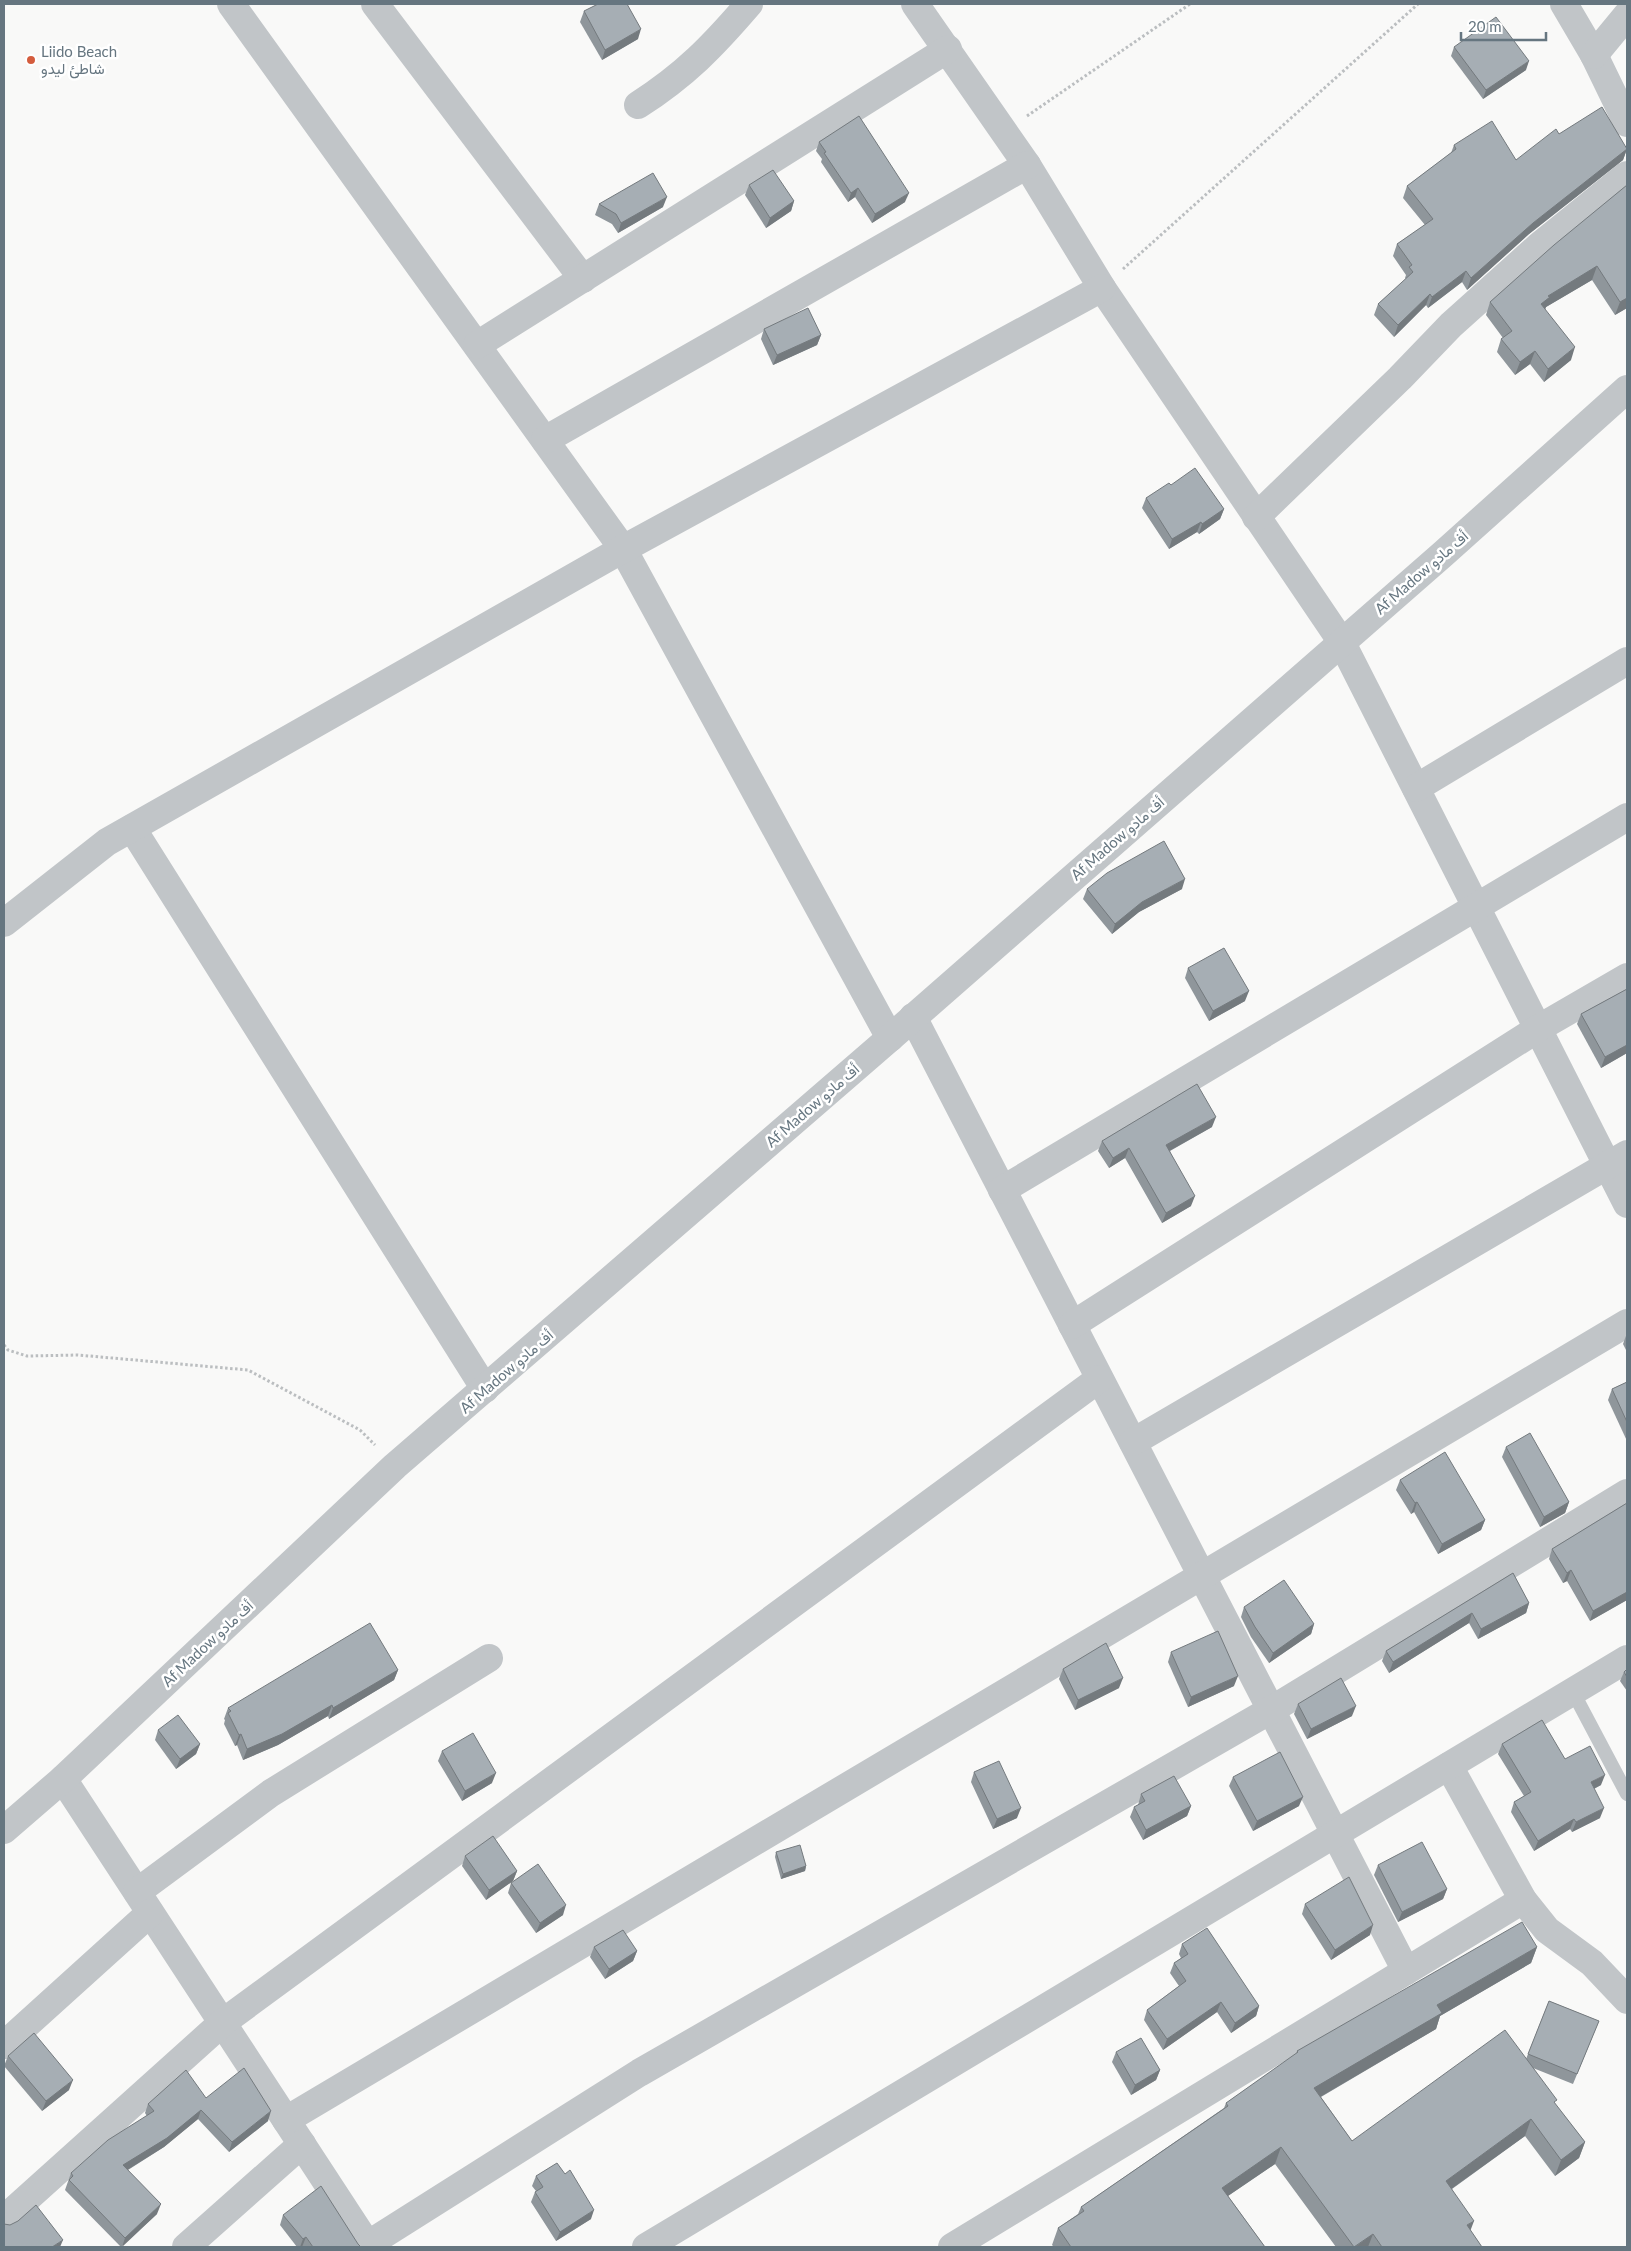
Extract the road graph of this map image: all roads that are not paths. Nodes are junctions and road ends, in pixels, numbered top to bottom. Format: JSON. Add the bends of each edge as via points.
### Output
{"nodes":[{"id":1,"x":231,"y":4,"type":"edge"},
{"id":2,"x":375,"y":4,"type":"edge"},
{"id":3,"x":749,"y":4,"type":"edge"},
{"id":4,"x":916,"y":4,"type":"edge"},
{"id":5,"x":1564,"y":4,"type":"edge"},
{"id":6,"x":1627,"y":16,"type":"edge"},
{"id":7,"x":948,"y":49,"type":"junction"},
{"id":8,"x":1594,"y":55,"type":"junction"},
{"id":9,"x":638,"y":105,"type":"dead end"},
{"id":10,"x":1627,"y":123,"type":"edge"},
{"id":11,"x":1027,"y":165,"type":"junction"},
{"id":12,"x":1627,"y":175,"type":"edge"},
{"id":13,"x":583,"y":279,"type":"junction"},
{"id":14,"x":1102,"y":288,"type":"junction"},
{"id":15,"x":477,"y":345,"type":"junction"},
{"id":16,"x":1627,"y":389,"type":"edge"},
{"id":17,"x":545,"y":440,"type":"junction"},
{"id":18,"x":1256,"y":517,"type":"junction"},
{"id":19,"x":623,"y":549,"type":"junction"},
{"id":20,"x":1341,"y":641,"type":"junction"},
{"id":21,"x":1627,"y":661,"type":"edge"},
{"id":22,"x":1416,"y":788,"type":"junction"},
{"id":23,"x":1627,"y":817,"type":"edge"},
{"id":24,"x":132,"y":828,"type":"junction"},
{"id":25,"x":1476,"y":906,"type":"junction"},
{"id":26,"x":4,"y":923,"type":"edge"},
{"id":27,"x":1627,"y":977,"type":"edge"},
{"id":28,"x":913,"y":1017,"type":"junction"},
{"id":29,"x":1538,"y":1028,"type":"junction"},
{"id":30,"x":890,"y":1038,"type":"junction"},
{"id":31,"x":1617,"y":1159,"type":"edge"},
{"id":32,"x":1002,"y":1190,"type":"junction"},
{"id":33,"x":1627,"y":1204,"type":"edge"},
{"id":34,"x":1627,"y":1323,"type":"edge"},
{"id":35,"x":1072,"y":1325,"type":"junction"},
{"id":36,"x":1099,"y":1379,"type":"junction"},
{"id":37,"x":485,"y":1389,"type":"junction"},
{"id":38,"x":1133,"y":1442,"type":"junction"},
{"id":39,"x":1627,"y":1493,"type":"edge"},
{"id":40,"x":1202,"y":1576,"type":"junction"},
{"id":41,"x":489,"y":1658,"type":"dead end"},
{"id":42,"x":1627,"y":1659,"type":"edge"},
{"id":43,"x":1573,"y":1692,"type":"junction"},
{"id":44,"x":1271,"y":1710,"type":"junction"},
{"id":45,"x":1450,"y":1766,"type":"junction"},
{"id":46,"x":63,"y":1779,"type":"junction"},
{"id":47,"x":1627,"y":1794,"type":"edge"},
{"id":48,"x":4,"y":1830,"type":"edge"},
{"id":49,"x":1335,"y":1834,"type":"junction"},
{"id":50,"x":1524,"y":1900,"type":"junction"},
{"id":51,"x":144,"y":1902,"type":"junction"},
{"id":52,"x":1406,"y":1971,"type":"junction"},
{"id":53,"x":1627,"y":2000,"type":"edge"},
{"id":54,"x":222,"y":2023,"type":"junction"},
{"id":55,"x":4,"y":2045,"type":"edge"},
{"id":56,"x":286,"y":2120,"type":"junction"},
{"id":57,"x":302,"y":2144,"type":"junction"},
{"id":58,"x":4,"y":2220,"type":"edge"},
{"id":59,"x":368,"y":2246,"type":"edge"},
{"id":60,"x":186,"y":2247,"type":"edge"},
{"id":61,"x":646,"y":2247,"type":"edge"},
{"id":62,"x":952,"y":2247,"type":"edge"}],
"edges":[{"from":1,"to":15,"type":"street"},
{"from":2,"to":13,"type":"street"},
{"from":3,"to":9,"type":"street","via":[[710,48],[668,86]]},
{"from":4,"to":7,"type":"street"},
{"from":5,"to":8,"type":"street"},
{"from":6,"to":8,"type":"street"},
{"from":7,"to":11,"type":"street"},
{"from":7,"to":13,"type":"street"},
{"from":8,"to":10,"type":"street"},
{"from":11,"to":14,"type":"street"},
{"from":11,"to":17,"type":"street"},
{"from":12,"to":18,"type":"street","via":[[1539,246],[1451,325]]},
{"from":13,"to":15,"type":"street"},
{"from":14,"to":18,"type":"street"},
{"from":14,"to":19,"type":"street"},
{"from":15,"to":17,"type":"street"},
{"from":16,"to":20,"type":"street","name":"Af Madow أف مادو"},
{"from":17,"to":19,"type":"street"},
{"from":18,"to":20,"type":"street"},
{"from":19,"to":24,"type":"street"},
{"from":19,"to":30,"type":"street"},
{"from":20,"to":22,"type":"street"},
{"from":20,"to":28,"type":"street","name":"Af Madow أف مادو"},
{"from":21,"to":22,"type":"street"},
{"from":22,"to":25,"type":"street"},
{"from":23,"to":25,"type":"street"},
{"from":24,"to":26,"type":"street","via":[[107,842]]},
{"from":24,"to":37,"type":"street"},
{"from":25,"to":29,"type":"street"},
{"from":25,"to":32,"type":"street"},
{"from":27,"to":29,"type":"street"},
{"from":28,"to":30,"type":"street","name":"Af Madow أف مادو"},
{"from":28,"to":32,"type":"street"},
{"from":29,"to":31,"type":"street"},
{"from":29,"to":35,"type":"street"},
{"from":30,"to":37,"type":"street","name":"Af Madow أف مادو"},
{"from":31,"to":33,"type":"street"},
{"from":31,"to":38,"type":"street"},
{"from":32,"to":35,"type":"street"},
{"from":34,"to":40,"type":"street"},
{"from":35,"to":36,"type":"street"},
{"from":36,"to":38,"type":"street"},
{"from":36,"to":54,"type":"street"},
{"from":37,"to":46,"type":"street","name":"Af Madow أف مادو","via":[[395,1466]]},
{"from":38,"to":40,"type":"street"},
{"from":39,"to":44,"type":"street"},
{"from":40,"to":44,"type":"street"},
{"from":40,"to":56,"type":"street"},
{"from":41,"to":51,"type":"street","via":[[271,1793]]},
{"from":42,"to":43,"type":"street"},
{"from":43,"to":45,"type":"street"},
{"from":43,"to":47,"type":"lane"},
{"from":44,"to":49,"type":"street"},
{"from":44,"to":59,"type":"street","via":[[639,2073]]},
{"from":45,"to":49,"type":"street"},
{"from":45,"to":50,"type":"street"},
{"from":46,"to":48,"type":"street","name":"Af Madow أف مادو"},
{"from":46,"to":51,"type":"street"},
{"from":49,"to":52,"type":"street"},
{"from":49,"to":61,"type":"street"},
{"from":50,"to":52,"type":"street"},
{"from":50,"to":53,"type":"street","via":[[1546,1930],[1592,1963]]},
{"from":51,"to":54,"type":"street"},
{"from":51,"to":55,"type":"street"},
{"from":52,"to":62,"type":"street"},
{"from":54,"to":56,"type":"street"},
{"from":54,"to":58,"type":"street"},
{"from":56,"to":57,"type":"street"},
{"from":57,"to":59,"type":"street"},
{"from":57,"to":60,"type":"street"}]}
